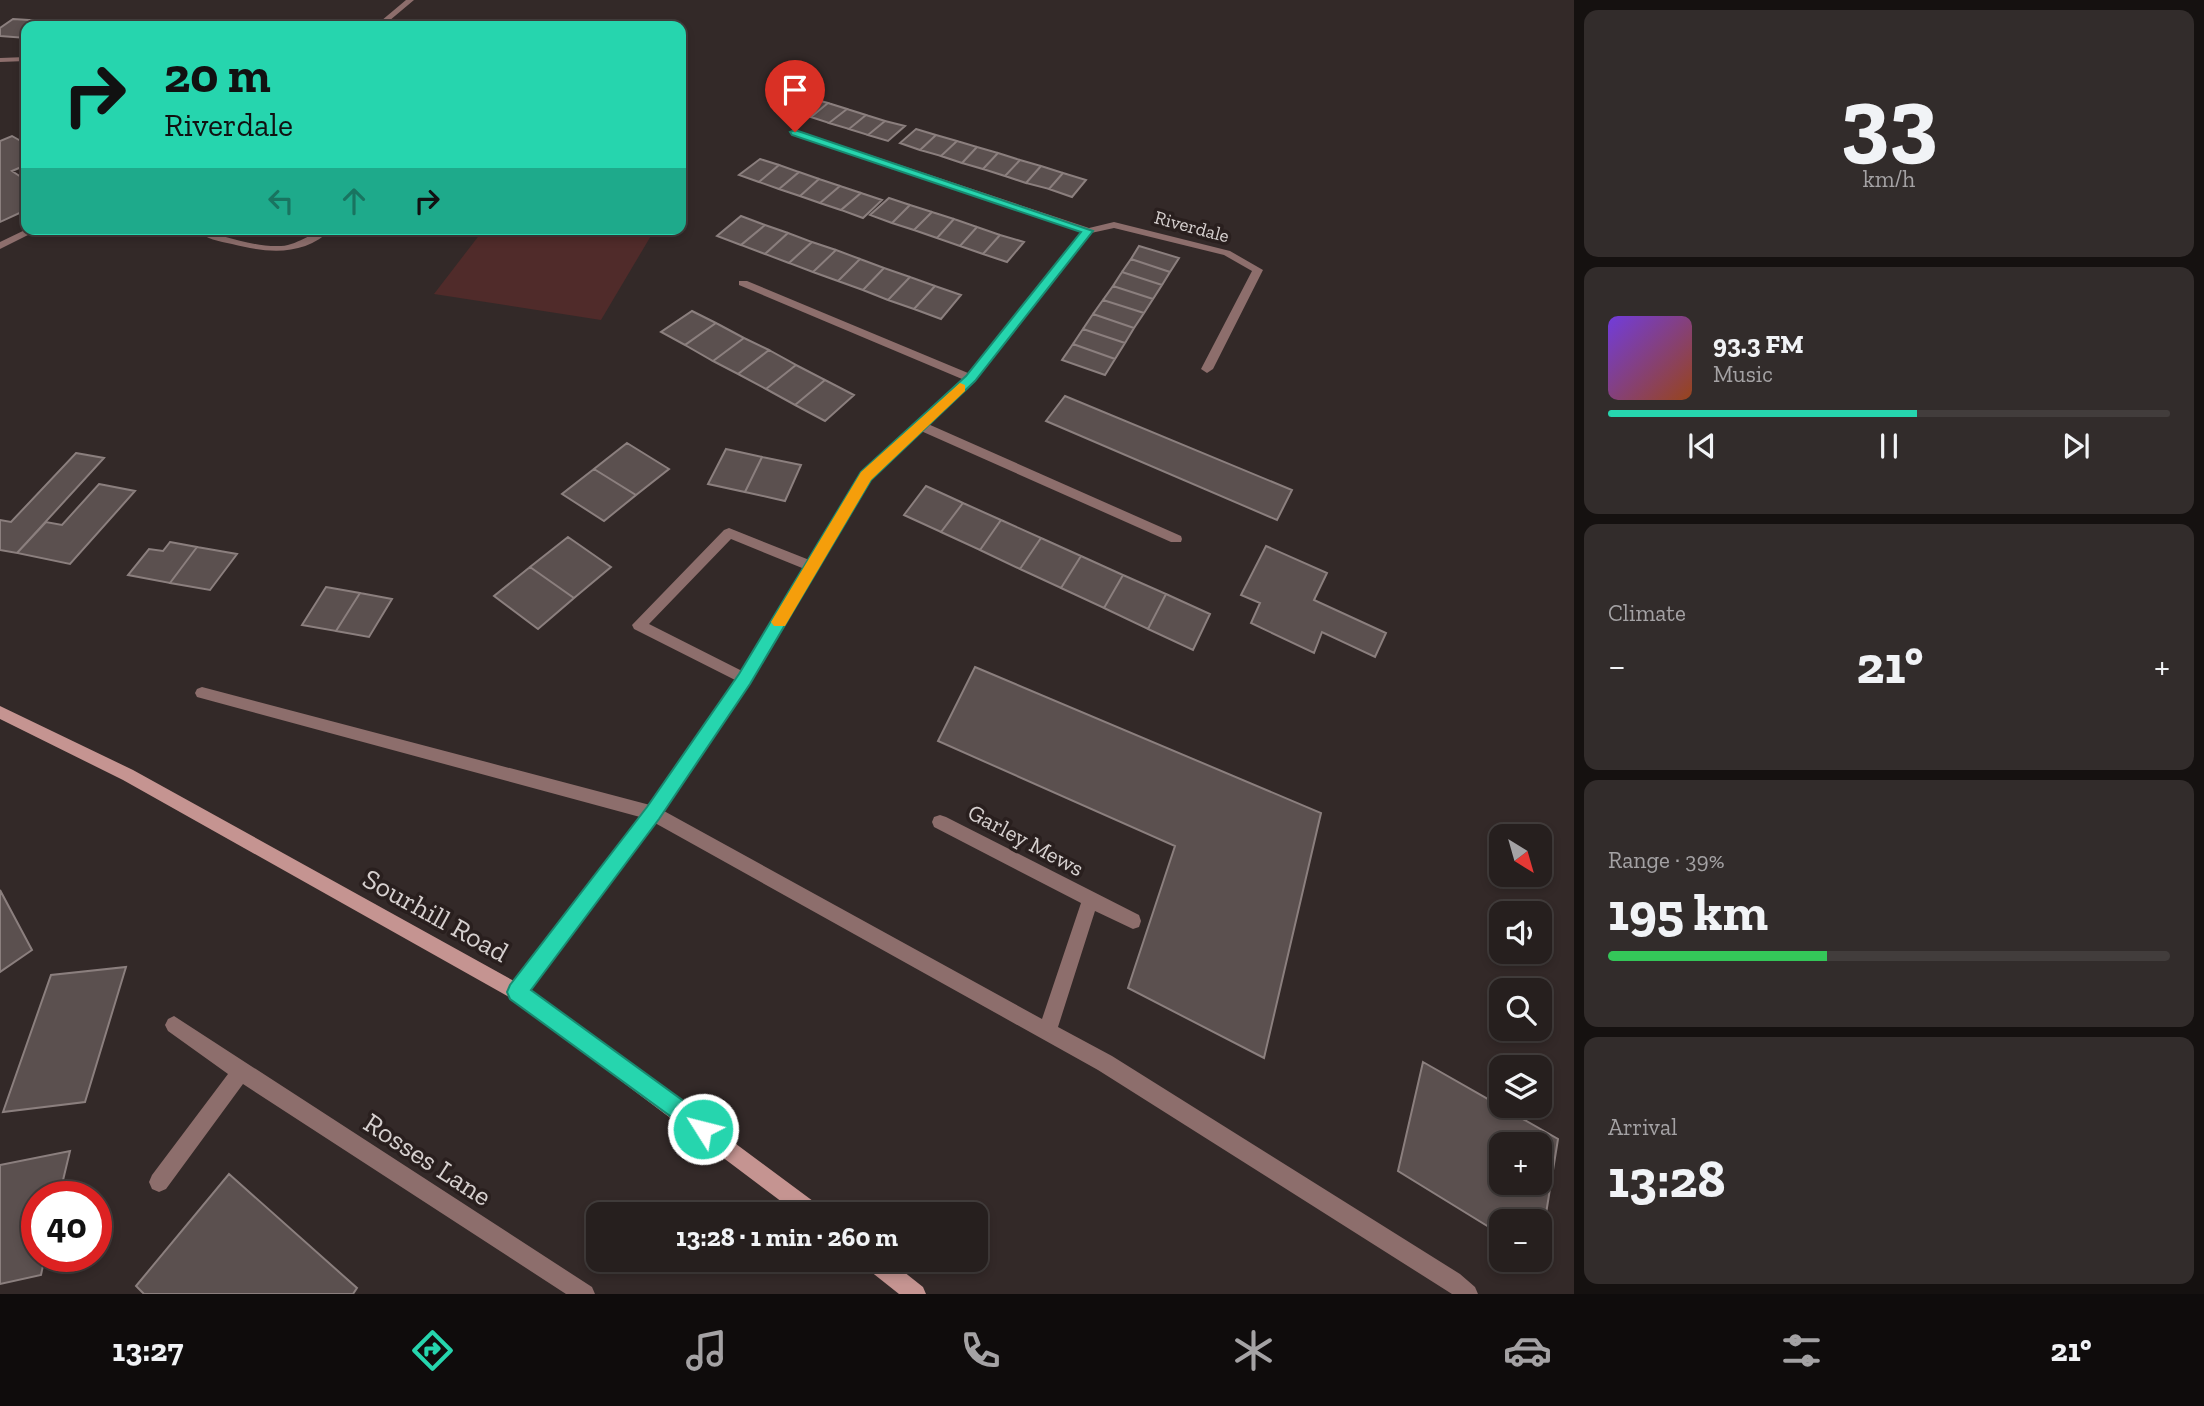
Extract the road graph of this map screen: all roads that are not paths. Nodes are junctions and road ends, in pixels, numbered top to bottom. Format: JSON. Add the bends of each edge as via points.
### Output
{"nodes":[{"id":1,"x":410,"y":0,"type":"edge"},
{"id":2,"x":385,"y":21,"type":"edge"},
{"id":3,"x":21,"y":59,"type":"edge"},
{"id":4,"x":0,"y":60,"type":"edge"},
{"id":5,"x":795,"y":132,"type":"dead end"},
{"id":6,"x":1088,"y":231,"type":"junction"},
{"id":7,"x":23,"y":235,"type":"edge"},
{"id":8,"x":209,"y":235,"type":"edge"},
{"id":9,"x":319,"y":235,"type":"edge"},
{"id":10,"x":0,"y":246,"type":"edge"},
{"id":11,"x":743,"y":283,"type":"dead end"},
{"id":12,"x":1207,"y":369,"type":"dead end"},
{"id":13,"x":970,"y":379,"type":"junction"},
{"id":14,"x":919,"y":425,"type":"junction"},
{"id":15,"x":1176,"y":539,"type":"dead end"},
{"id":16,"x":812,"y":567,"type":"junction"},
{"id":17,"x":745,"y":679,"type":"junction"},
{"id":18,"x":202,"y":693,"type":"dead end"},
{"id":19,"x":0,"y":712,"type":"edge"},
{"id":20,"x":653,"y":813,"type":"junction"},
{"id":21,"x":940,"y":822,"type":"dead end"},
{"id":22,"x":1090,"y":901,"type":"junction"},
{"id":23,"x":1133,"y":921,"type":"dead end"},
{"id":24,"x":517,"y":992,"type":"junction"},
{"id":25,"x":174,"y":1025,"type":"dead end"},
{"id":26,"x":1047,"y":1032,"type":"junction"},
{"id":27,"x":241,"y":1072,"type":"junction"},
{"id":28,"x":159,"y":1182,"type":"dead end"},
{"id":29,"x":798,"y":1202,"type":"edge"},
{"id":30,"x":888,"y":1272,"type":"edge"},
{"id":31,"x":585,"y":1294,"type":"edge"},
{"id":32,"x":916,"y":1294,"type":"edge"},
{"id":33,"x":1468,"y":1294,"type":"edge"}],
"edges":[{"from":1,"to":2,"type":"street"},
{"from":3,"to":4,"type":"street"},
{"from":5,"to":6,"type":"street","name":"Riverdale"},
{"from":6,"to":12,"type":"street","name":"Riverdale","via":[[1114,225],[1227,253],[1258,270]]},
{"from":6,"to":13,"type":"street"},
{"from":7,"to":10,"type":"street"},
{"from":8,"to":9,"type":"street","via":[[275,251],[306,244]]},
{"from":11,"to":13,"type":"street"},
{"from":13,"to":14,"type":"street"},
{"from":14,"to":15,"type":"street"},
{"from":14,"to":16,"type":"street","via":[[866,476]]},
{"from":16,"to":17,"type":"street"},
{"from":16,"to":17,"type":"street","via":[[729,533],[639,625]]},
{"from":17,"to":20,"type":"street"},
{"from":18,"to":20,"type":"street"},
{"from":19,"to":24,"type":"street","name":"Sourhill Road","via":[[128,775]]},
{"from":20,"to":24,"type":"street"},
{"from":20,"to":26,"type":"street"},
{"from":21,"to":22,"type":"street","name":"Garley Mews"},
{"from":22,"to":23,"type":"street","name":"Garley Mews"},
{"from":22,"to":26,"type":"street","name":"Garley Mews"},
{"from":24,"to":29,"type":"street","name":"Sourhill Road"},
{"from":25,"to":27,"type":"street","name":"Rosses Lane"},
{"from":26,"to":33,"type":"street","via":[[1105,1063]]},
{"from":27,"to":28,"type":"street"},
{"from":27,"to":31,"type":"street","name":"Rosses Lane"},
{"from":30,"to":32,"type":"street"}]}
